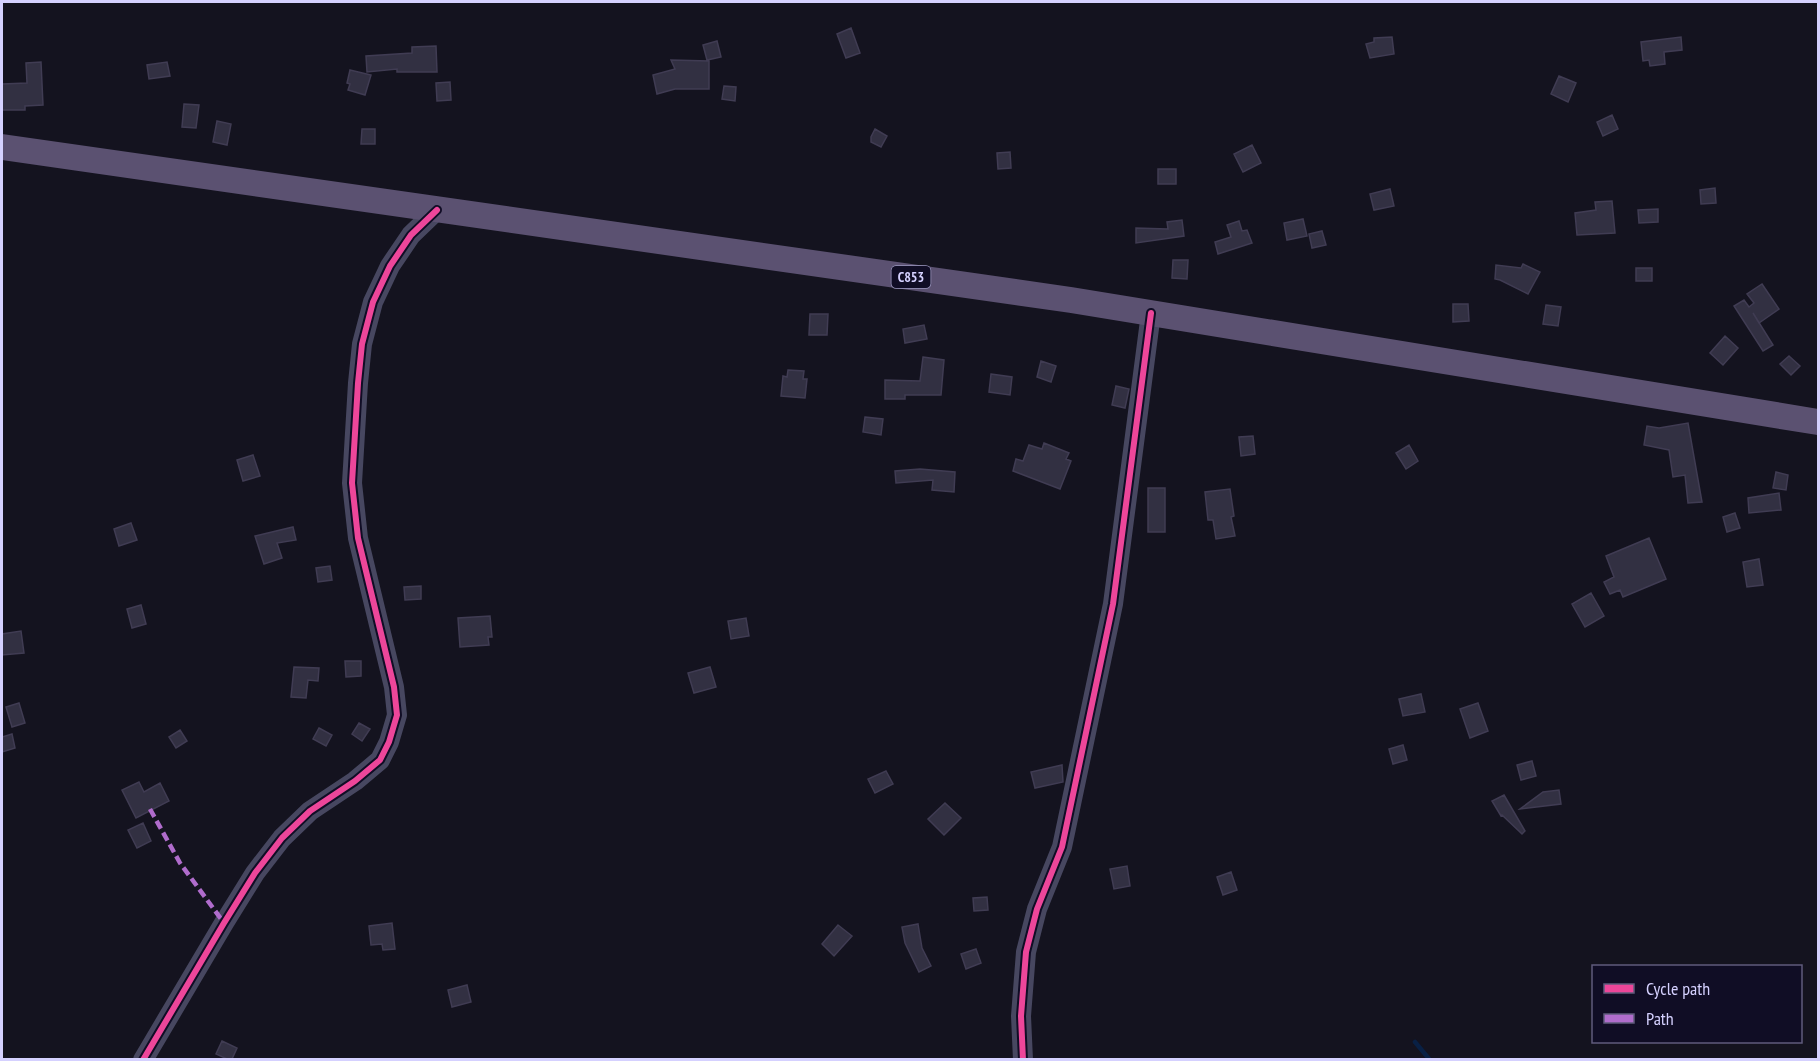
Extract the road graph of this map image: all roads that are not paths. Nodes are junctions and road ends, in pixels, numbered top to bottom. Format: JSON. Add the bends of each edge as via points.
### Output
{"nodes":[{"id":1,"x":2,"y":147,"type":"edge"},
{"id":2,"x":438,"y":210,"type":"junction"},
{"id":3,"x":1152,"y":313,"type":"junction"},
{"id":4,"x":1818,"y":422,"type":"edge"},
{"id":5,"x":143,"y":1059,"type":"edge"},
{"id":6,"x":1023,"y":1059,"type":"edge"}],
"edges":[{"from":1,"to":2,"type":"main road","number":"C853"},
{"from":2,"to":3,"type":"main road","number":"C853"},
{"from":2,"to":5,"type":"street","via":[[411,235],[373,302],[362,344],[358,383],[352,483],[358,538],[394,687],[397,715],[389,742],[380,760],[355,782],[310,811],[275,847],[255,873]]},
{"from":3,"to":4,"type":"main road","number":"C853"},
{"from":3,"to":6,"type":"street","via":[[1113,604],[1062,847],[1036,909],[1026,952],[1021,1016]]}]}
